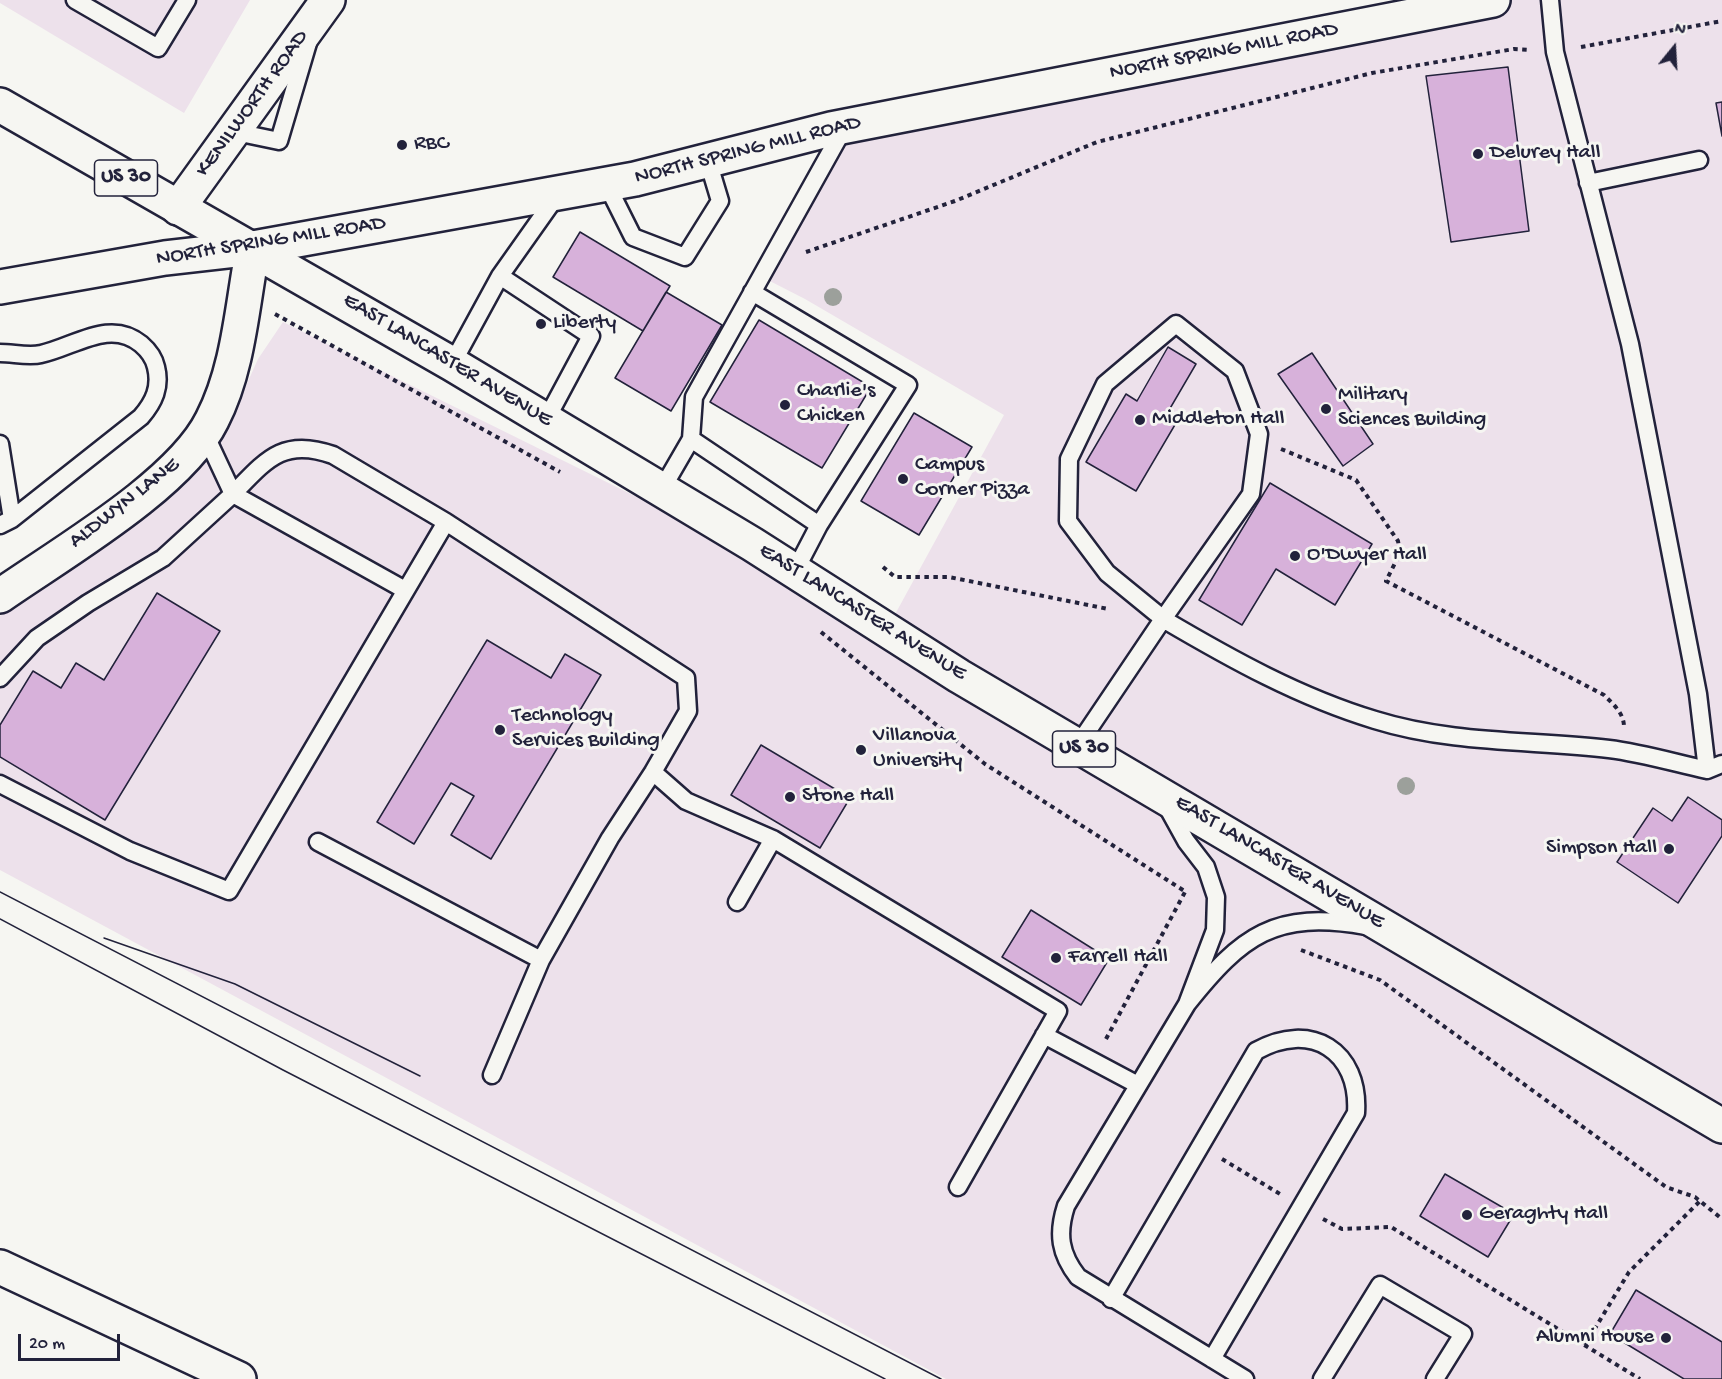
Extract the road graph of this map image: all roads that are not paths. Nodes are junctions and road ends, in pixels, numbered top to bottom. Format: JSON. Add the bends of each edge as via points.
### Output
{"nodes":[{"id":1,"x":75,"y":0,"type":"edge"},
{"id":2,"x":187,"y":0,"type":"edge"},
{"id":3,"x":1493,"y":0,"type":"edge"},
{"id":4,"x":1550,"y":0,"type":"edge"},
{"id":5,"x":322,"y":8,"type":"edge"},
{"id":6,"x":0,"y":105,"type":"edge"},
{"id":7,"x":845,"y":126,"type":"junction"},
{"id":8,"x":231,"y":131,"type":"junction"},
{"id":9,"x":1699,"y":160,"type":"dead end"},
{"id":10,"x":708,"y":161,"type":"junction"},
{"id":11,"x":606,"y":183,"type":"junction"},
{"id":12,"x":1588,"y":183,"type":"junction"},
{"id":13,"x":558,"y":193,"type":"junction"},
{"id":14,"x":178,"y":208,"type":"junction"},
{"id":15,"x":253,"y":248,"type":"junction"},
{"id":16,"x":500,"y":276,"type":"junction"},
{"id":17,"x":0,"y":287,"type":"edge"},
{"id":18,"x":752,"y":292,"type":"junction"},
{"id":19,"x":0,"y":353,"type":"edge"},
{"id":20,"x":452,"y":364,"type":"junction"},
{"id":21,"x":546,"y":420,"type":"junction"},
{"id":22,"x":204,"y":432,"type":"junction"},
{"id":23,"x":691,"y":439,"type":"junction"},
{"id":24,"x":0,"y":444,"type":"edge"},
{"id":25,"x":662,"y":489,"type":"junction"},
{"id":26,"x":233,"y":494,"type":"junction"},
{"id":27,"x":6,"y":522,"type":"edge"},
{"id":28,"x":446,"y":522,"type":"junction"},
{"id":29,"x":819,"y":525,"type":"junction"},
{"id":30,"x":795,"y":571,"type":"junction"},
{"id":31,"x":405,"y":590,"type":"junction"},
{"id":32,"x":0,"y":596,"type":"edge"},
{"id":33,"x":1160,"y":616,"type":"junction"},
{"id":34,"x":0,"y":678,"type":"edge"},
{"id":35,"x":1078,"y":745,"type":"junction"},
{"id":36,"x":1715,"y":767,"type":"edge"},
{"id":37,"x":653,"y":771,"type":"junction"},
{"id":38,"x":0,"y":784,"type":"edge"},
{"id":39,"x":1159,"y":792,"type":"junction"},
{"id":40,"x":773,"y":839,"type":"junction"},
{"id":41,"x":318,"y":842,"type":"dead end"},
{"id":42,"x":737,"y":902,"type":"dead end"},
{"id":43,"x":1394,"y":931,"type":"junction"},
{"id":44,"x":541,"y":960,"type":"junction"},
{"id":45,"x":1187,"y":1004,"type":"junction"},
{"id":46,"x":1044,"y":1035,"type":"junction"},
{"id":47,"x":492,"y":1076,"type":"dead end"},
{"id":48,"x":1138,"y":1085,"type":"junction"},
{"id":49,"x":1722,"y":1126,"type":"edge"},
{"id":50,"x":958,"y":1187,"type":"dead end"},
{"id":51,"x":0,"y":1266,"type":"edge"},
{"id":52,"x":1111,"y":1299,"type":"junction"},
{"id":53,"x":1212,"y":1359,"type":"junction"},
{"id":54,"x":239,"y":1379,"type":"edge"},
{"id":55,"x":1245,"y":1379,"type":"edge"},
{"id":56,"x":1322,"y":1379,"type":"edge"},
{"id":57,"x":1436,"y":1379,"type":"edge"}],
"edges":[{"from":1,"to":2,"type":"lane","via":[[158,48]]},
{"from":3,"to":7,"type":"main road","name":"NORTH SPRING MILL ROAD"},
{"from":4,"to":12,"type":"lane","via":[[1555,52]]},
{"from":5,"to":8,"type":"main road","name":"KENILWORTH ROAD"},
{"from":5,"to":8,"type":"lane","via":[[279,141]]},
{"from":6,"to":14,"type":"main road","name":"EAST LANCASTER AVENUE","number":"US 30"},
{"from":7,"to":10,"type":"main road","name":"NORTH SPRING MILL ROAD"},
{"from":7,"to":18,"type":"lane"},
{"from":8,"to":14,"type":"main road","name":"KENILWORTH ROAD"},
{"from":9,"to":12,"type":"lane"},
{"from":10,"to":11,"type":"main road","name":"NORTH SPRING MILL ROAD"},
{"from":10,"to":11,"type":"lane","via":[[720,201],[685,257],[633,237]]},
{"from":11,"to":13,"type":"main road","name":"NORTH SPRING MILL ROAD"},
{"from":12,"to":36,"type":"lane","via":[[1632,356]]},
{"from":13,"to":15,"type":"main road","name":"NORTH SPRING MILL ROAD"},
{"from":13,"to":16,"type":"lane"},
{"from":14,"to":15,"type":"main road","name":"EAST LANCASTER AVENUE","number":"US 30"},
{"from":15,"to":17,"type":"main road","name":"NORTH SPRING MILL ROAD","via":[[165,258]]},
{"from":15,"to":20,"type":"main road","name":"EAST LANCASTER AVENUE","number":"US 30"},
{"from":15,"to":22,"type":"main road","name":"ALDWYN LANE","via":[[230,372]]},
{"from":16,"to":20,"type":"lane"},
{"from":16,"to":21,"type":"lane","via":[[591,336]]},
{"from":18,"to":23,"type":"lane","via":[[694,397]]},
{"from":18,"to":29,"type":"lane","via":[[908,385]]},
{"from":19,"to":27,"type":"lane","via":[[40,355],[92,336],[122,333],[147,349],[158,376],[157,392],[141,417]]},
{"from":20,"to":21,"type":"main road","name":"EAST LANCASTER AVENUE","number":"US 30"},
{"from":21,"to":25,"type":"main road","name":"EAST LANCASTER AVENUE","number":"US 30"},
{"from":22,"to":26,"type":"lane"},
{"from":22,"to":32,"type":"main road","name":"ALDWYN LANE","via":[[176,467],[121,513]]},
{"from":23,"to":25,"type":"lane"},
{"from":23,"to":29,"type":"lane"},
{"from":24,"to":27,"type":"lane"},
{"from":25,"to":30,"type":"main road","name":"EAST LANCASTER AVENUE","number":"US 30"},
{"from":26,"to":28,"type":"lane","via":[[274,455],[293,448],[314,448],[333,455]]},
{"from":26,"to":31,"type":"lane"},
{"from":26,"to":34,"type":"lane","via":[[163,558],[37,638]]},
{"from":28,"to":31,"type":"lane"},
{"from":28,"to":37,"type":"lane","via":[[686,678],[688,711]]},
{"from":29,"to":30,"type":"lane"},
{"from":30,"to":35,"type":"main road","name":"EAST LANCASTER AVENUE","number":"US 30","via":[[959,676]]},
{"from":31,"to":38,"type":"lane","via":[[229,891],[130,851]]},
{"from":33,"to":33,"type":"lane","via":[[1251,494],[1259,434],[1235,371],[1176,324],[1105,384],[1069,459],[1068,521],[1107,573]]},
{"from":33,"to":35,"type":"lane"},
{"from":33,"to":36,"type":"lane","via":[[1233,661],[1305,695],[1376,721],[1478,741],[1623,752]]},
{"from":35,"to":39,"type":"main road","name":"EAST LANCASTER AVENUE","number":"US 30"},
{"from":37,"to":40,"type":"lane","via":[[686,801]]},
{"from":37,"to":44,"type":"lane"},
{"from":39,"to":43,"type":"main road","name":"EAST LANCASTER AVENUE","number":"US 30"},
{"from":39,"to":45,"type":"lane","via":[[1186,841],[1206,867],[1216,902],[1215,930]]},
{"from":40,"to":42,"type":"lane"},
{"from":40,"to":46,"type":"lane","via":[[1058,1011]]},
{"from":41,"to":44,"type":"lane"},
{"from":43,"to":45,"type":"lane","via":[[1310,920],[1275,927],[1243,943]]},
{"from":43,"to":49,"type":"main road","name":"EAST LANCASTER AVENUE","number":"US 30"},
{"from":44,"to":47,"type":"lane"},
{"from":45,"to":48,"type":"lane"},
{"from":46,"to":48,"type":"lane"},
{"from":46,"to":50,"type":"lane"},
{"from":48,"to":52,"type":"lane","via":[[1066,1206],[1060,1225],[1060,1244],[1066,1262],[1078,1277]]},
{"from":51,"to":54,"type":"main road"},
{"from":52,"to":53,"type":"lane"},
{"from":52,"to":53,"type":"lane","via":[[1256,1051],[1292,1038],[1311,1039],[1328,1047],[1343,1059],[1353,1076],[1358,1094],[1356,1113]]},
{"from":53,"to":55,"type":"lane"},
{"from":56,"to":57,"type":"lane","via":[[1380,1285],[1463,1334]]}]}
